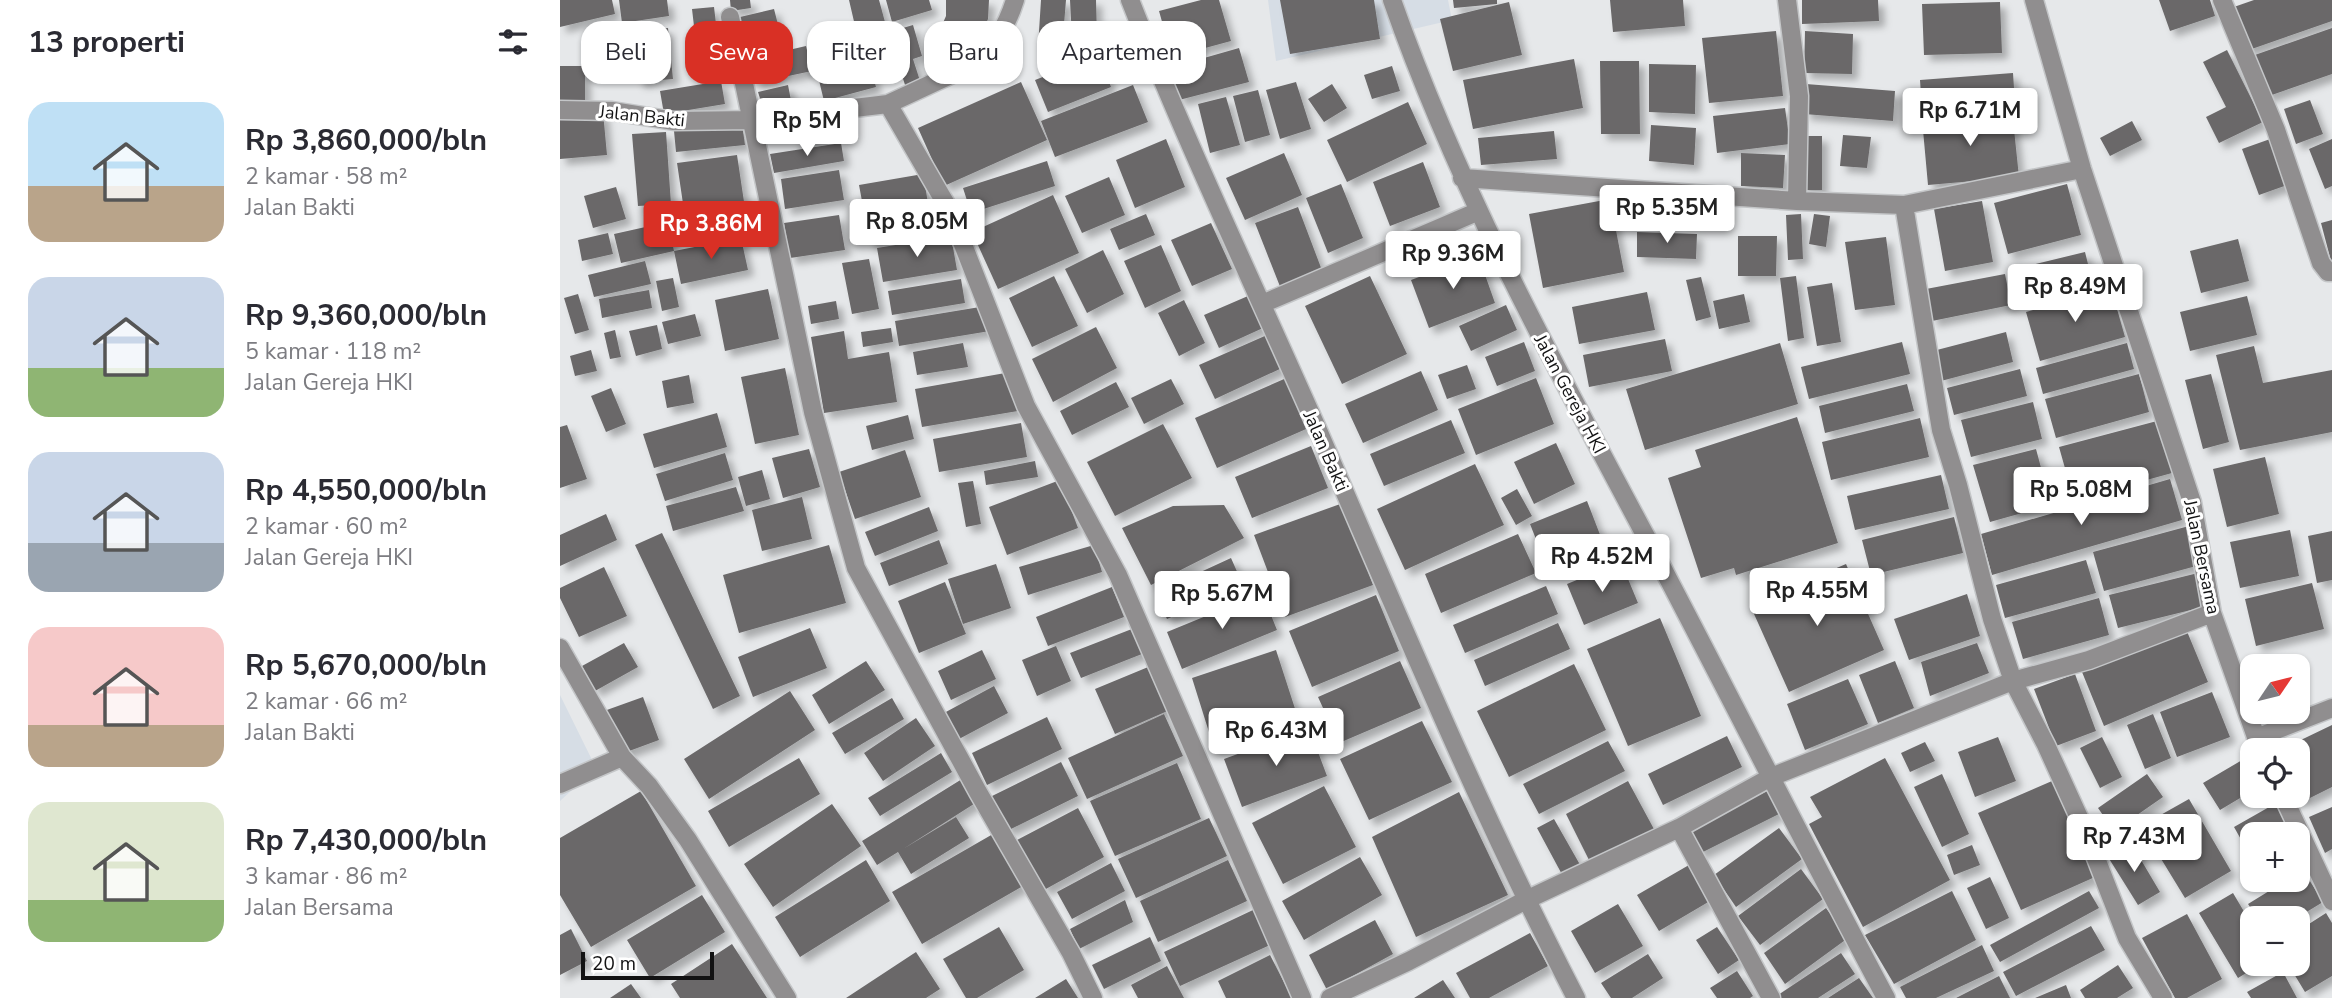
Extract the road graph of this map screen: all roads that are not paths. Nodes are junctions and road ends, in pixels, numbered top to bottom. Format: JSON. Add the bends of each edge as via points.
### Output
{"nodes":[{"id":1,"x":1015,"y":0,"type":"edge"},
{"id":2,"x":1129,"y":0,"type":"edge"},
{"id":3,"x":1392,"y":0,"type":"edge"},
{"id":4,"x":1787,"y":0,"type":"edge"},
{"id":5,"x":2034,"y":0,"type":"edge"},
{"id":6,"x":2222,"y":0,"type":"edge"},
{"id":7,"x":730,"y":17,"type":"dead end"},
{"id":8,"x":888,"y":104,"type":"junction"},
{"id":9,"x":560,"y":110,"type":"edge"},
{"id":10,"x":752,"y":120,"type":"junction"},
{"id":11,"x":2082,"y":169,"type":"junction"},
{"id":12,"x":1462,"y":178,"type":"junction"},
{"id":13,"x":1797,"y":201,"type":"junction"},
{"id":14,"x":1904,"y":205,"type":"junction"},
{"id":15,"x":1479,"y":211,"type":"junction"},
{"id":16,"x":2332,"y":272,"type":"edge"},
{"id":17,"x":1262,"y":303,"type":"junction"},
{"id":18,"x":2212,"y":613,"type":"junction"},
{"id":19,"x":560,"y":648,"type":"edge"},
{"id":20,"x":2013,"y":681,"type":"junction"},
{"id":21,"x":2332,"y":708,"type":"edge"},
{"id":22,"x":2257,"y":738,"type":"edge"},
{"id":23,"x":2273,"y":738,"type":"edge"},
{"id":24,"x":622,"y":757,"type":"junction"},
{"id":25,"x":1771,"y":777,"type":"junction"},
{"id":26,"x":560,"y":784,"type":"edge"},
{"id":27,"x":2289,"y":808,"type":"edge"},
{"id":28,"x":1679,"y":828,"type":"junction"},
{"id":29,"x":1526,"y":900,"type":"junction"},
{"id":30,"x":2332,"y":901,"type":"edge"},
{"id":31,"x":787,"y":998,"type":"edge"},
{"id":32,"x":1093,"y":998,"type":"edge"},
{"id":33,"x":1303,"y":998,"type":"edge"},
{"id":34,"x":1330,"y":998,"type":"edge"},
{"id":35,"x":1576,"y":998,"type":"edge"},
{"id":36,"x":1771,"y":998,"type":"edge"},
{"id":37,"x":1886,"y":998,"type":"edge"},
{"id":38,"x":2163,"y":998,"type":"edge"}],
"edges":[{"from":1,"to":8,"type":"street","name":"Jalan Bakti","via":[[983,57]]},
{"from":2,"to":17,"type":"street","name":"Jalan Bakti","via":[[1168,98]]},
{"from":3,"to":12,"type":"street","name":"Jalan Gereja HKI"},
{"from":4,"to":13,"type":"street","via":[[1799,96]]},
{"from":5,"to":11,"type":"street","name":"Jalan Bersama"},
{"from":6,"to":16,"type":"street","via":[[2276,130],[2321,263]]},
{"from":7,"to":10,"type":"street"},
{"from":8,"to":10,"type":"street","name":"Jalan Bakti"},
{"from":8,"to":33,"type":"street","via":[[950,211],[1026,406],[1118,575]]},
{"from":9,"to":10,"type":"street","name":"Jalan Bakti","via":[[612,111],[674,121]]},
{"from":10,"to":32,"type":"street","via":[[813,412],[856,568]]},
{"from":11,"to":14,"type":"street"},
{"from":11,"to":18,"type":"street","name":"Jalan Bersama","via":[[2192,502]]},
{"from":12,"to":13,"type":"street"},
{"from":12,"to":15,"type":"street","name":"Jalan Gereja HKI"},
{"from":13,"to":14,"type":"street"},
{"from":14,"to":20,"type":"street","via":[[1941,430]]},
{"from":15,"to":17,"type":"street"},
{"from":15,"to":25,"type":"street","name":"Jalan Gereja HKI"},
{"from":17,"to":29,"type":"street","name":"Jalan Bakti"},
{"from":18,"to":20,"type":"street","via":[[2089,660]]},
{"from":18,"to":22,"type":"street","name":"Jalan Bersama"},
{"from":19,"to":24,"type":"street"},
{"from":20,"to":25,"type":"street"},
{"from":20,"to":38,"type":"street","via":[[2087,835],[2127,938]]},
{"from":21,"to":23,"type":"street"},
{"from":24,"to":26,"type":"street"},
{"from":24,"to":31,"type":"street","via":[[688,839]]},
{"from":25,"to":28,"type":"street"},
{"from":25,"to":37,"type":"street","name":"Jalan Gereja HKI"},
{"from":27,"to":30,"type":"street"},
{"from":28,"to":29,"type":"street"},
{"from":28,"to":36,"type":"street"},
{"from":29,"to":34,"type":"street"},
{"from":29,"to":35,"type":"street","name":"Jalan Bakti"}]}
